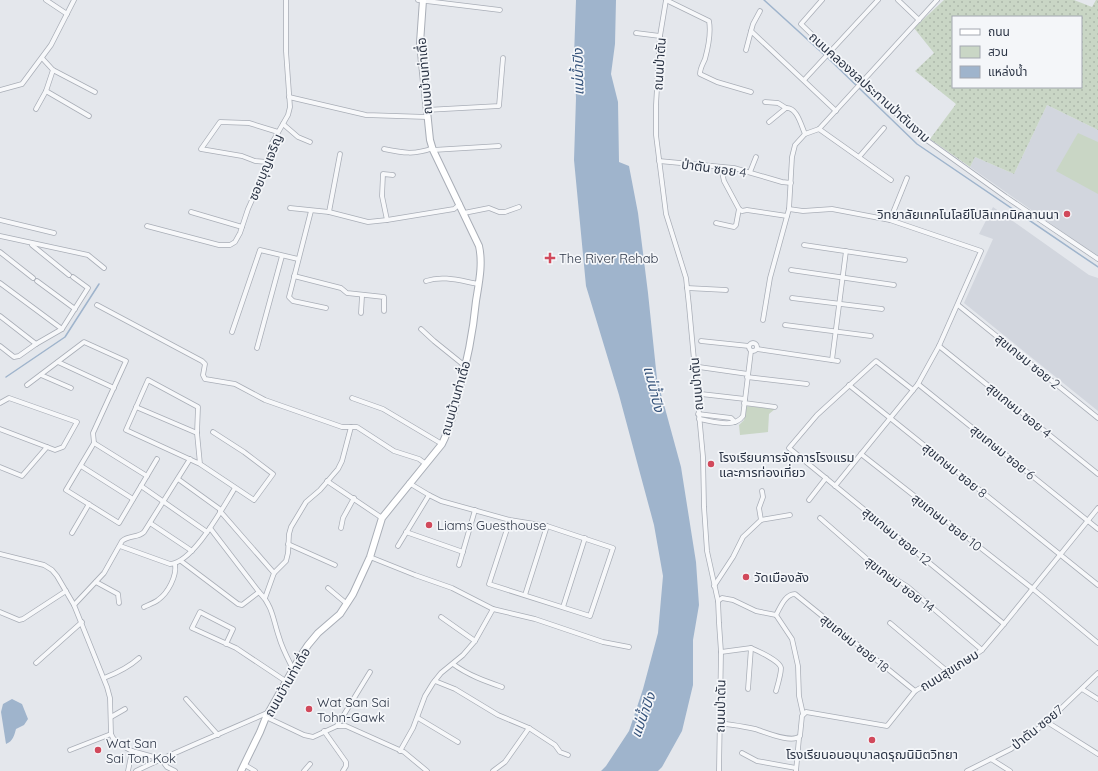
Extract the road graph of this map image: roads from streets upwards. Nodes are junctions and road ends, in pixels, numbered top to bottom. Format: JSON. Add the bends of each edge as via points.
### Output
{"nodes":[{"id":1,"x":46,"y":0,"type":"edge"},
{"id":2,"x":74,"y":0,"type":"edge"},
{"id":3,"x":286,"y":0,"type":"edge"},
{"id":4,"x":418,"y":0,"type":"edge"},
{"id":5,"x":423,"y":0,"type":"edge"},
{"id":6,"x":666,"y":0,"type":"edge"},
{"id":7,"x":822,"y":0,"type":"edge"},
{"id":8,"x":878,"y":0,"type":"edge"},
{"id":9,"x":898,"y":0,"type":"edge"},
{"id":10,"x":937,"y":0,"type":"edge"},
{"id":11,"x":500,"y":10,"type":"dead end"},
{"id":12,"x":760,"y":11,"type":"dead end"},
{"id":13,"x":67,"y":14,"type":"junction"},
{"id":14,"x":918,"y":20,"type":"junction"},
{"id":15,"x":751,"y":31,"type":"junction"},
{"id":16,"x":636,"y":33,"type":"dead end"},
{"id":17,"x":660,"y":36,"type":"junction"},
{"id":18,"x":746,"y":50,"type":"dead end"},
{"id":19,"x":829,"y":51,"type":"junction"},
{"id":20,"x":42,"y":58,"type":"junction"},
{"id":21,"x":503,"y":58,"type":"dead end"},
{"id":22,"x":53,"y":70,"type":"junction"},
{"id":23,"x":804,"y":80,"type":"junction"},
{"id":24,"x":861,"y":82,"type":"junction"},
{"id":25,"x":0,"y":90,"type":"edge"},
{"id":26,"x":46,"y":91,"type":"junction"},
{"id":27,"x":95,"y":92,"type":"dead end"},
{"id":28,"x":751,"y":92,"type":"dead end"},
{"id":29,"x":289,"y":97,"type":"junction"},
{"id":30,"x":765,"y":102,"type":"dead end"},
{"id":31,"x":786,"y":108,"type":"junction"},
{"id":32,"x":36,"y":109,"type":"dead end"},
{"id":33,"x":426,"y":110,"type":"junction"},
{"id":34,"x":836,"y":111,"type":"junction"},
{"id":35,"x":89,"y":116,"type":"dead end"},
{"id":36,"x":427,"y":117,"type":"junction"},
{"id":37,"x":769,"y":122,"type":"dead end"},
{"id":38,"x":283,"y":124,"type":"junction"},
{"id":39,"x":884,"y":128,"type":"dead end"},
{"id":40,"x":819,"y":129,"type":"junction"},
{"id":41,"x":278,"y":132,"type":"junction"},
{"id":42,"x":805,"y":134,"type":"junction"},
{"id":43,"x":310,"y":142,"type":"dead end"},
{"id":44,"x":500,"y":146,"type":"dead end"},
{"id":45,"x":384,"y":149,"type":"dead end"},
{"id":46,"x":433,"y":149,"type":"junction"},
{"id":47,"x":340,"y":154,"type":"dead end"},
{"id":48,"x":756,"y":157,"type":"dead end"},
{"id":49,"x":859,"y":157,"type":"junction"},
{"id":50,"x":659,"y":161,"type":"junction"},
{"id":51,"x":267,"y":162,"type":"junction"},
{"id":52,"x":721,"y":168,"type":"junction"},
{"id":53,"x":750,"y":172,"type":"junction"},
{"id":54,"x":393,"y":175,"type":"dead end"},
{"id":55,"x":907,"y":178,"type":"dead end"},
{"id":56,"x":892,"y":180,"type":"dead end"},
{"id":57,"x":792,"y":183,"type":"junction"},
{"id":58,"x":460,"y":204,"type":"junction"},
{"id":59,"x":519,"y":207,"type":"dead end"},
{"id":60,"x":290,"y":208,"type":"dead end"},
{"id":61,"x":739,"y":209,"type":"junction"},
{"id":62,"x":789,"y":209,"type":"junction"},
{"id":63,"x":311,"y":211,"type":"junction"},
{"id":64,"x":191,"y":212,"type":"dead end"},
{"id":65,"x":329,"y":212,"type":"junction"},
{"id":66,"x":464,"y":213,"type":"junction"},
{"id":67,"x":787,"y":216,"type":"junction"},
{"id":68,"x":0,"y":220,"type":"edge"},
{"id":69,"x":386,"y":220,"type":"junction"},
{"id":70,"x":890,"y":220,"type":"junction"},
{"id":71,"x":716,"y":223,"type":"dead end"},
{"id":72,"x":147,"y":226,"type":"dead end"},
{"id":73,"x":242,"y":227,"type":"junction"},
{"id":74,"x":54,"y":233,"type":"dead end"},
{"id":75,"x":0,"y":236,"type":"edge"},
{"id":76,"x":30,"y":243,"type":"junction"},
{"id":77,"x":804,"y":245,"type":"dead end"},
{"id":78,"x":846,"y":251,"type":"junction"},
{"id":79,"x":0,"y":252,"type":"edge"},
{"id":80,"x":282,"y":256,"type":"junction"},
{"id":81,"x":298,"y":259,"type":"junction"},
{"id":82,"x":1098,"y":259,"type":"edge"},
{"id":83,"x":905,"y":260,"type":"dead end"},
{"id":84,"x":104,"y":268,"type":"dead end"},
{"id":85,"x":791,"y":270,"type":"dead end"},
{"id":86,"x":294,"y":276,"type":"junction"},
{"id":87,"x":843,"y":277,"type":"junction"},
{"id":88,"x":33,"y":278,"type":"dead end"},
{"id":89,"x":37,"y":281,"type":"dead end"},
{"id":90,"x":426,"y":281,"type":"dead end"},
{"id":91,"x":0,"y":283,"type":"edge"},
{"id":92,"x":479,"y":284,"type":"junction"},
{"id":93,"x":894,"y":284,"type":"dead end"},
{"id":94,"x":687,"y":288,"type":"junction"},
{"id":95,"x":726,"y":290,"type":"dead end"},
{"id":96,"x":362,"y":296,"type":"junction"},
{"id":97,"x":792,"y":298,"type":"dead end"},
{"id":98,"x":839,"y":304,"type":"junction"},
{"id":99,"x":97,"y":305,"type":"dead end"},
{"id":100,"x":958,"y":305,"type":"junction"},
{"id":101,"x":326,"y":308,"type":"dead end"},
{"id":102,"x":74,"y":309,"type":"junction"},
{"id":103,"x":384,"y":310,"type":"dead end"},
{"id":104,"x":882,"y":310,"type":"dead end"},
{"id":105,"x":361,"y":313,"type":"dead end"},
{"id":106,"x":0,"y":316,"type":"edge"},
{"id":107,"x":763,"y":320,"type":"dead end"},
{"id":108,"x":785,"y":325,"type":"dead end"},
{"id":109,"x":421,"y":328,"type":"dead end"},
{"id":110,"x":62,"y":329,"type":"junction"},
{"id":111,"x":232,"y":332,"type":"dead end"},
{"id":112,"x":836,"y":332,"type":"junction"},
{"id":113,"x":871,"y":336,"type":"dead end"},
{"id":114,"x":701,"y":341,"type":"dead end"},
{"id":115,"x":36,"y":344,"type":"junction"},
{"id":116,"x":0,"y":346,"type":"edge"},
{"id":117,"x":939,"y":346,"type":"junction"},
{"id":118,"x":257,"y":348,"type":"dead end"},
{"id":119,"x":750,"y":348,"type":"junction"},
{"id":120,"x":757,"y":348,"type":"junction"},
{"id":121,"x":832,"y":360,"type":"junction"},
{"id":122,"x":838,"y":361,"type":"dead end"},
{"id":123,"x":58,"y":362,"type":"junction"},
{"id":124,"x":465,"y":366,"type":"junction"},
{"id":125,"x":699,"y":367,"type":"dead end"},
{"id":126,"x":41,"y":374,"type":"junction"},
{"id":127,"x":748,"y":375,"type":"junction"},
{"id":128,"x":807,"y":384,"type":"dead end"},
{"id":129,"x":918,"y":384,"type":"junction"},
{"id":130,"x":27,"y":385,"type":"dead end"},
{"id":131,"x":849,"y":385,"type":"junction"},
{"id":132,"x":71,"y":388,"type":"dead end"},
{"id":133,"x":114,"y":388,"type":"junction"},
{"id":134,"x":913,"y":390,"type":"junction"},
{"id":135,"x":701,"y":394,"type":"dead end"},
{"id":136,"x":352,"y":398,"type":"dead end"},
{"id":137,"x":744,"y":401,"type":"junction"},
{"id":138,"x":0,"y":403,"type":"edge"},
{"id":139,"x":136,"y":407,"type":"junction"},
{"id":140,"x":775,"y":407,"type":"dead end"},
{"id":141,"x":698,"y":414,"type":"junction"},
{"id":142,"x":890,"y":418,"type":"junction"},
{"id":143,"x":1098,"y":418,"type":"edge"},
{"id":144,"x":699,"y":419,"type":"junction"},
{"id":145,"x":735,"y":422,"type":"junction"},
{"id":146,"x":351,"y":427,"type":"junction"},
{"id":147,"x":0,"y":429,"type":"edge"},
{"id":148,"x":214,"y":432,"type":"dead end"},
{"id":149,"x":197,"y":433,"type":"junction"},
{"id":150,"x":94,"y":443,"type":"junction"},
{"id":151,"x":442,"y":444,"type":"junction"},
{"id":152,"x":47,"y":447,"type":"junction"},
{"id":153,"x":862,"y":454,"type":"junction"},
{"id":154,"x":190,"y":459,"type":"junction"},
{"id":155,"x":157,"y":460,"type":"dead end"},
{"id":156,"x":200,"y":464,"type":"junction"},
{"id":157,"x":426,"y":464,"type":"junction"},
{"id":158,"x":81,"y":466,"type":"junction"},
{"id":159,"x":0,"y":468,"type":"edge"},
{"id":160,"x":1098,"y":474,"type":"edge"},
{"id":161,"x":147,"y":476,"type":"junction"},
{"id":162,"x":826,"y":478,"type":"junction"},
{"id":163,"x":178,"y":479,"type":"junction"},
{"id":164,"x":327,"y":481,"type":"junction"},
{"id":165,"x":410,"y":484,"type":"junction"},
{"id":166,"x":141,"y":486,"type":"junction"},
{"id":167,"x":835,"y":486,"type":"junction"},
{"id":168,"x":235,"y":488,"type":"junction"},
{"id":169,"x":762,"y":491,"type":"dead end"},
{"id":170,"x":429,"y":495,"type":"junction"},
{"id":171,"x":354,"y":498,"type":"junction"},
{"id":172,"x":133,"y":499,"type":"junction"},
{"id":173,"x":809,"y":500,"type":"dead end"},
{"id":174,"x":164,"y":501,"type":"junction"},
{"id":175,"x":89,"y":504,"type":"junction"},
{"id":176,"x":1098,"y":508,"type":"edge"},
{"id":177,"x":221,"y":510,"type":"junction"},
{"id":178,"x":475,"y":510,"type":"junction"},
{"id":179,"x":790,"y":515,"type":"dead end"},
{"id":180,"x":382,"y":518,"type":"junction"},
{"id":181,"x":820,"y":518,"type":"dead end"},
{"id":182,"x":510,"y":520,"type":"junction"},
{"id":183,"x":761,"y":520,"type":"junction"},
{"id":184,"x":1088,"y":520,"type":"junction"},
{"id":185,"x":150,"y":523,"type":"junction"},
{"id":186,"x":547,"y":526,"type":"junction"},
{"id":187,"x":341,"y":528,"type":"dead end"},
{"id":188,"x":1098,"y":529,"type":"edge"},
{"id":189,"x":208,"y":530,"type":"junction"},
{"id":190,"x":406,"y":532,"type":"junction"},
{"id":191,"x":72,"y":533,"type":"dead end"},
{"id":192,"x":585,"y":538,"type":"junction"},
{"id":193,"x":288,"y":544,"type":"junction"},
{"id":194,"x":120,"y":546,"type":"junction"},
{"id":195,"x":398,"y":546,"type":"dead end"},
{"id":196,"x":192,"y":551,"type":"junction"},
{"id":197,"x":463,"y":552,"type":"junction"},
{"id":198,"x":0,"y":554,"type":"edge"},
{"id":199,"x":1060,"y":554,"type":"junction"},
{"id":200,"x":370,"y":557,"type":"junction"},
{"id":201,"x":181,"y":561,"type":"junction"},
{"id":202,"x":175,"y":564,"type":"junction"},
{"id":203,"x":335,"y":565,"type":"dead end"},
{"id":204,"x":459,"y":565,"type":"dead end"},
{"id":205,"x":274,"y":573,"type":"junction"},
{"id":206,"x":96,"y":582,"type":"junction"},
{"id":207,"x":1098,"y":585,"type":"edge"},
{"id":208,"x":714,"y":586,"type":"junction"},
{"id":209,"x":328,"y":588,"type":"dead end"},
{"id":210,"x":1033,"y":589,"type":"junction"},
{"id":211,"x":66,"y":591,"type":"junction"},
{"id":212,"x":259,"y":592,"type":"junction"},
{"id":213,"x":525,"y":596,"type":"junction"},
{"id":214,"x":265,"y":598,"type":"junction"},
{"id":215,"x":718,"y":601,"type":"junction"},
{"id":216,"x":119,"y":603,"type":"dead end"},
{"id":217,"x":347,"y":604,"type":"junction"},
{"id":218,"x":74,"y":605,"type":"junction"},
{"id":219,"x":144,"y":607,"type":"dead end"},
{"id":220,"x":563,"y":607,"type":"junction"},
{"id":221,"x":493,"y":609,"type":"junction"},
{"id":222,"x":0,"y":612,"type":"edge"},
{"id":223,"x":776,"y":615,"type":"junction"},
{"id":224,"x":441,"y":617,"type":"dead end"},
{"id":225,"x":82,"y":622,"type":"junction"},
{"id":226,"x":890,"y":623,"type":"dead end"},
{"id":227,"x":1004,"y":624,"type":"junction"},
{"id":228,"x":475,"y":641,"type":"junction"},
{"id":229,"x":1098,"y":643,"type":"edge"},
{"id":230,"x":226,"y":644,"type":"junction"},
{"id":231,"x":629,"y":647,"type":"dead end"},
{"id":232,"x":751,"y":648,"type":"junction"},
{"id":233,"x":982,"y":650,"type":"junction"},
{"id":234,"x":721,"y":652,"type":"junction"},
{"id":235,"x":139,"y":658,"type":"dead end"},
{"id":236,"x":36,"y":663,"type":"dead end"},
{"id":237,"x":453,"y":664,"type":"junction"},
{"id":238,"x":293,"y":669,"type":"junction"},
{"id":239,"x":947,"y":671,"type":"junction"},
{"id":240,"x":370,"y":672,"type":"dead end"},
{"id":241,"x":1098,"y":673,"type":"edge"},
{"id":242,"x":104,"y":678,"type":"junction"},
{"id":243,"x":435,"y":681,"type":"junction"},
{"id":244,"x":287,"y":682,"type":"junction"},
{"id":245,"x":502,"y":687,"type":"dead end"},
{"id":246,"x":748,"y":689,"type":"dead end"},
{"id":247,"x":1082,"y":689,"type":"junction"},
{"id":248,"x":776,"y":691,"type":"dead end"},
{"id":249,"x":915,"y":691,"type":"junction"},
{"id":250,"x":186,"y":699,"type":"dead end"},
{"id":251,"x":1098,"y":699,"type":"edge"},
{"id":252,"x":125,"y":709,"type":"dead end"},
{"id":253,"x":267,"y":714,"type":"junction"},
{"id":254,"x":803,"y":715,"type":"junction"},
{"id":255,"x":111,"y":717,"type":"junction"},
{"id":256,"x":418,"y":718,"type":"junction"},
{"id":257,"x":1047,"y":722,"type":"junction"},
{"id":258,"x":720,"y":723,"type":"junction"},
{"id":259,"x":336,"y":726,"type":"junction"},
{"id":260,"x":528,"y":728,"type":"junction"},
{"id":261,"x":324,"y":731,"type":"junction"},
{"id":262,"x":111,"y":734,"type":"junction"},
{"id":263,"x":218,"y":735,"type":"junction"},
{"id":264,"x":799,"y":738,"type":"junction"},
{"id":265,"x":458,"y":742,"type":"dead end"},
{"id":266,"x":70,"y":750,"type":"dead end"},
{"id":267,"x":132,"y":751,"type":"junction"},
{"id":268,"x":400,"y":751,"type":"junction"},
{"id":269,"x":742,"y":753,"type":"dead end"},
{"id":270,"x":1098,"y":754,"type":"edge"},
{"id":271,"x":568,"y":755,"type":"dead end"},
{"id":272,"x":160,"y":759,"type":"junction"},
{"id":273,"x":991,"y":759,"type":"junction"},
{"id":274,"x":310,"y":764,"type":"dead end"},
{"id":275,"x":243,"y":768,"type":"edge"},
{"id":276,"x":796,"y":769,"type":"edge"},
{"id":277,"x":128,"y":771,"type":"edge"},
{"id":278,"x":136,"y":771,"type":"edge"},
{"id":279,"x":174,"y":771,"type":"edge"},
{"id":280,"x":255,"y":771,"type":"edge"},
{"id":281,"x":304,"y":771,"type":"edge"},
{"id":282,"x":343,"y":771,"type":"edge"},
{"id":283,"x":427,"y":771,"type":"edge"},
{"id":284,"x":493,"y":771,"type":"edge"},
{"id":285,"x":719,"y":771,"type":"edge"},
{"id":286,"x":967,"y":771,"type":"edge"},
{"id":287,"x":1010,"y":771,"type":"edge"}],
"edges":[{"from":1,"to":13,"type":"street"},
{"from":2,"to":13,"type":"street"},
{"from":3,"to":29,"type":"street","name":"ซอยบุญเจริญ"},
{"from":4,"to":5,"type":"street"},
{"from":5,"to":11,"type":"street"},
{"from":5,"to":33,"type":"street","name":"ถนนบ้านท่าเดื่อ","via":[[420,43]]},
{"from":6,"to":17,"type":"street","name":"ถนนป่าตัน"},
{"from":6,"to":28,"type":"street","via":[[709,21],[705,59],[700,74]]},
{"from":7,"to":19,"type":"street","name":"ถนนคลองชลประทานป่าตันงาม","via":[[801,24]]},
{"from":8,"to":19,"type":"street"},
{"from":9,"to":14,"type":"street"},
{"from":10,"to":14,"type":"street"},
{"from":12,"to":15,"type":"street"},
{"from":13,"to":20,"type":"street"},
{"from":14,"to":24,"type":"street"},
{"from":15,"to":18,"type":"street"},
{"from":15,"to":23,"type":"street"},
{"from":16,"to":17,"type":"street"},
{"from":17,"to":50,"type":"street","name":"ถนนป่าตัน","via":[[656,105]]},
{"from":19,"to":23,"type":"street"},
{"from":19,"to":24,"type":"street","name":"ถนนคลองชลประทานป่าตันงาม"},
{"from":20,"to":22,"type":"street"},
{"from":20,"to":25,"type":"street","via":[[22,84]]},
{"from":21,"to":33,"type":"street","via":[[500,106]]},
{"from":22,"to":26,"type":"street"},
{"from":22,"to":27,"type":"street"},
{"from":23,"to":34,"type":"street"},
{"from":24,"to":34,"type":"street"},
{"from":24,"to":82,"type":"street","name":"ถนนคลองชลประทานป่าตันงาม","via":[[920,136]]},
{"from":26,"to":32,"type":"street"},
{"from":26,"to":35,"type":"street"},
{"from":29,"to":36,"type":"street","via":[[366,115]]},
{"from":29,"to":38,"type":"street","name":"ซอยบุญเจริญ","via":[[290,107]]},
{"from":30,"to":31,"type":"street","via":[[781,104]]},
{"from":31,"to":37,"type":"street"},
{"from":31,"to":42,"type":"street","via":[[793,110]]},
{"from":33,"to":36,"type":"street","name":"ถนนบ้านท่าเดื่อ"},
{"from":34,"to":40,"type":"street"},
{"from":36,"to":46,"type":"street","name":"ถนนบ้านท่าเดื่อ"},
{"from":38,"to":41,"type":"street","name":"ซอยบุญเจริญ"},
{"from":38,"to":43,"type":"street","via":[[298,137]]},
{"from":39,"to":49,"type":"street"},
{"from":40,"to":42,"type":"street"},
{"from":40,"to":49,"type":"street"},
{"from":41,"to":51,"type":"street","name":"ซอยบุญเจริญ"},
{"from":41,"to":51,"type":"street","via":[[249,123],[220,122],[201,149]]},
{"from":42,"to":57,"type":"street","via":[[795,145],[792,157]]},
{"from":44,"to":46,"type":"street"},
{"from":45,"to":46,"type":"street","via":[[421,152]]},
{"from":46,"to":58,"type":"street","name":"ถนนบ้านท่าเดื่อ"},
{"from":47,"to":65,"type":"street"},
{"from":48,"to":53,"type":"street"},
{"from":49,"to":56,"type":"street"},
{"from":50,"to":52,"type":"street","name":"ป่าตัน ซอย 4"},
{"from":50,"to":94,"type":"street","name":"ถนนป่าตัน","via":[[666,214]]},
{"from":51,"to":73,"type":"street","name":"ซอยบุญเจริญ"},
{"from":52,"to":53,"type":"street","name":"ป่าตัน ซอย 4"},
{"from":52,"to":61,"type":"street","via":[[724,181]]},
{"from":53,"to":57,"type":"street","name":"ป่าตัน ซอย 4"},
{"from":54,"to":69,"type":"street","via":[[383,174],[382,196]]},
{"from":55,"to":70,"type":"street"},
{"from":57,"to":62,"type":"street"},
{"from":58,"to":66,"type":"street","name":"ถนนบ้านท่าเดื่อ"},
{"from":58,"to":69,"type":"street","via":[[454,209]]},
{"from":59,"to":66,"type":"street","via":[[505,212],[489,208]]},
{"from":60,"to":63,"type":"street"},
{"from":61,"to":67,"type":"street"},
{"from":61,"to":71,"type":"street","via":[[734,227]]},
{"from":62,"to":67,"type":"street"},
{"from":62,"to":70,"type":"street","via":[[832,209]]},
{"from":63,"to":65,"type":"street"},
{"from":63,"to":81,"type":"street"},
{"from":64,"to":73,"type":"street"},
{"from":65,"to":69,"type":"street","via":[[368,222]]},
{"from":66,"to":92,"type":"street","name":"ถนนบ้านท่าเดื่อ","via":[[479,246]]},
{"from":67,"to":107,"type":"street","via":[[770,278]]},
{"from":68,"to":74,"type":"street"},
{"from":70,"to":100,"type":"street","via":[[981,251]]},
{"from":72,"to":73,"type":"street","name":"ซอยบุญเจริญ","via":[[219,245],[230,245],[235,242]]},
{"from":75,"to":76,"type":"street"},
{"from":76,"to":84,"type":"street","via":[[88,255]]},
{"from":76,"to":102,"type":"street","via":[[88,288]]},
{"from":77,"to":78,"type":"street"},
{"from":78,"to":83,"type":"street"},
{"from":78,"to":87,"type":"street"},
{"from":79,"to":88,"type":"street"},
{"from":80,"to":81,"type":"street"},
{"from":80,"to":111,"type":"street","via":[[260,250]]},
{"from":80,"to":118,"type":"street"},
{"from":81,"to":86,"type":"street"},
{"from":85,"to":87,"type":"street"},
{"from":86,"to":96,"type":"street"},
{"from":86,"to":101,"type":"street","via":[[289,297],[293,301]]},
{"from":87,"to":93,"type":"street"},
{"from":87,"to":98,"type":"street"},
{"from":89,"to":102,"type":"street"},
{"from":90,"to":92,"type":"street","via":[[444,278]]},
{"from":91,"to":110,"type":"street"},
{"from":92,"to":124,"type":"street","name":"ถนนบ้านท่าเดื่อ"},
{"from":94,"to":95,"type":"street"},
{"from":94,"to":141,"type":"street","name":"ถนนป่าตัน"},
{"from":96,"to":103,"type":"street","via":[[384,297]]},
{"from":96,"to":105,"type":"street"},
{"from":97,"to":98,"type":"street"},
{"from":98,"to":104,"type":"street"},
{"from":98,"to":112,"type":"street"},
{"from":99,"to":146,"type":"street","via":[[202,361],[205,364],[205,379],[236,384],[265,400],[342,427]]},
{"from":100,"to":117,"type":"street"},
{"from":100,"to":143,"type":"street","name":"สุขเกษม ซอย 2"},
{"from":102,"to":110,"type":"street"},
{"from":106,"to":115,"type":"street"},
{"from":108,"to":112,"type":"street"},
{"from":109,"to":124,"type":"street"},
{"from":110,"to":115,"type":"street"},
{"from":112,"to":113,"type":"street"},
{"from":112,"to":121,"type":"street"},
{"from":114,"to":119,"type":"street"},
{"from":115,"to":116,"type":"street","via":[[14,357]]},
{"from":117,"to":129,"type":"street"},
{"from":117,"to":160,"type":"street","name":"สุขเกษม ซอย 4"},
{"from":119,"to":120,"type":"street","via":[[755,351]]},
{"from":119,"to":120,"type":"street","via":[[752,344]]},
{"from":119,"to":127,"type":"street"},
{"from":120,"to":121,"type":"street"},
{"from":121,"to":122,"type":"street"},
{"from":123,"to":126,"type":"street"},
{"from":123,"to":133,"type":"street"},
{"from":123,"to":133,"type":"street","via":[[84,342],[126,361]]},
{"from":124,"to":151,"type":"street","name":"ถนนบ้านท่าเดื่อ","via":[[452,419]]},
{"from":125,"to":127,"type":"street"},
{"from":126,"to":130,"type":"street"},
{"from":126,"to":132,"type":"street"},
{"from":127,"to":128,"type":"street"},
{"from":127,"to":137,"type":"street"},
{"from":129,"to":134,"type":"street"},
{"from":129,"to":184,"type":"street","name":"สุขเกษม ซอย 6"},
{"from":131,"to":134,"type":"street","via":[[876,361]]},
{"from":131,"to":142,"type":"street","name":"สุขเกษม ซอย 8"},
{"from":131,"to":162,"type":"street","name":"สุขเกษม ซอย 12","via":[[817,415],[789,448]]},
{"from":133,"to":150,"type":"street","via":[[93,434]]},
{"from":134,"to":142,"type":"street"},
{"from":135,"to":137,"type":"street"},
{"from":136,"to":151,"type":"street","via":[[383,409]]},
{"from":137,"to":140,"type":"street"},
{"from":137,"to":145,"type":"street","via":[[743,416]]},
{"from":138,"to":152,"type":"street","via":[[9,398],[77,422],[63,447],[55,450]]},
{"from":139,"to":149,"type":"street"},
{"from":139,"to":149,"type":"street","via":[[148,380],[198,407]]},
{"from":139,"to":154,"type":"street","via":[[126,430]]},
{"from":141,"to":144,"type":"street","name":"ถนนป่าตัน"},
{"from":141,"to":145,"type":"street","via":[[731,418]]},
{"from":142,"to":153,"type":"street"},
{"from":142,"to":199,"type":"street","name":"สุขเกษม ซอย 8"},
{"from":144,"to":145,"type":"street","via":[[731,424]]},
{"from":144,"to":208,"type":"street","name":"ถนนป่าตัน","via":[[707,551]]},
{"from":146,"to":157,"type":"street","via":[[365,431],[394,451]]},
{"from":146,"to":164,"type":"street","via":[[342,461]]},
{"from":147,"to":152,"type":"street"},
{"from":148,"to":168,"type":"street","via":[[273,474],[254,500]]},
{"from":149,"to":156,"type":"street"},
{"from":150,"to":158,"type":"street"},
{"from":150,"to":161,"type":"street"},
{"from":151,"to":157,"type":"street","name":"ถนนบ้านท่าเดื่อ"},
{"from":152,"to":159,"type":"street","via":[[22,476]]},
{"from":153,"to":167,"type":"street"},
{"from":153,"to":210,"type":"street","name":"สุขเกษม ซอย 10"},
{"from":154,"to":156,"type":"street"},
{"from":154,"to":163,"type":"street"},
{"from":155,"to":161,"type":"street"},
{"from":156,"to":168,"type":"street"},
{"from":157,"to":165,"type":"street","name":"ถนนบ้านท่าเดื่อ"},
{"from":158,"to":172,"type":"street"},
{"from":158,"to":175,"type":"street","via":[[66,490]]},
{"from":161,"to":166,"type":"street"},
{"from":162,"to":167,"type":"street","name":"สุขเกษม ซอย 12"},
{"from":162,"to":173,"type":"street"},
{"from":163,"to":174,"type":"street"},
{"from":163,"to":177,"type":"street"},
{"from":164,"to":171,"type":"street"},
{"from":164,"to":193,"type":"street","via":[[306,502],[291,527]]},
{"from":165,"to":170,"type":"street"},
{"from":165,"to":180,"type":"street","name":"ถนนบ้านท่าเดื่อ"},
{"from":166,"to":172,"type":"street"},
{"from":166,"to":174,"type":"street"},
{"from":167,"to":227,"type":"street","name":"สุขเกษม ซอย 12"},
{"from":168,"to":177,"type":"street"},
{"from":169,"to":183,"type":"street","via":[[763,497],[759,508]]},
{"from":170,"to":178,"type":"street"},
{"from":170,"to":190,"type":"street"},
{"from":171,"to":180,"type":"street"},
{"from":171,"to":187,"type":"street","via":[[343,518]]},
{"from":172,"to":175,"type":"street","via":[[119,523]]},
{"from":174,"to":185,"type":"street"},
{"from":174,"to":189,"type":"street"},
{"from":175,"to":191,"type":"street"},
{"from":176,"to":184,"type":"street","name":"ถนนสุขเกษม"},
{"from":177,"to":189,"type":"street"},
{"from":177,"to":205,"type":"street"},
{"from":178,"to":182,"type":"street"},
{"from":178,"to":197,"type":"street"},
{"from":179,"to":183,"type":"street"},
{"from":180,"to":200,"type":"street","name":"ถนนบ้านท่าเดื่อ"},
{"from":181,"to":233,"type":"street","name":"สุขเกษม ซอย 14","via":[[875,566],[908,587]]},
{"from":182,"to":186,"type":"street"},
{"from":182,"to":213,"type":"street","via":[[489,584]]},
{"from":183,"to":208,"type":"street","via":[[743,538]]},
{"from":184,"to":188,"type":"street","name":"สุขเกษม ซอย 6"},
{"from":184,"to":199,"type":"street","name":"ถนนสุขเกษม"},
{"from":185,"to":194,"type":"street","via":[[141,535],[127,537]]},
{"from":185,"to":196,"type":"street"},
{"from":186,"to":192,"type":"street"},
{"from":186,"to":213,"type":"street"},
{"from":189,"to":196,"type":"street"},
{"from":189,"to":212,"type":"street"},
{"from":190,"to":195,"type":"street"},
{"from":190,"to":197,"type":"street"},
{"from":192,"to":220,"type":"street"},
{"from":192,"to":220,"type":"street","via":[[613,548],[590,616]]},
{"from":193,"to":203,"type":"street"},
{"from":193,"to":205,"type":"street","via":[[286,561]]},
{"from":194,"to":202,"type":"street"},
{"from":194,"to":206,"type":"street"},
{"from":196,"to":201,"type":"street"},
{"from":197,"to":204,"type":"street"},
{"from":198,"to":211,"type":"street","via":[[44,565],[52,570]]},
{"from":199,"to":207,"type":"street","name":"สุขเกษม ซอย 8"},
{"from":199,"to":210,"type":"street","name":"ถนนสุขเกษม"},
{"from":200,"to":217,"type":"street","name":"ถนนบ้านท่าเดื่อ"},
{"from":200,"to":221,"type":"street","via":[[452,588]]},
{"from":201,"to":202,"type":"street"},
{"from":201,"to":212,"type":"street","via":[[238,604]]},
{"from":202,"to":219,"type":"street","via":[[174,576],[163,595]]},
{"from":205,"to":214,"type":"street"},
{"from":206,"to":216,"type":"street","via":[[118,594]]},
{"from":206,"to":218,"type":"street"},
{"from":208,"to":215,"type":"street","name":"ถนนป่าตัน"},
{"from":209,"to":217,"type":"street"},
{"from":210,"to":227,"type":"street","name":"ถนนสุขเกษม"},
{"from":210,"to":229,"type":"street","name":"สุขเกษม ซอย 10"},
{"from":211,"to":218,"type":"street"},
{"from":211,"to":222,"type":"street","via":[[23,619],[19,620]]},
{"from":212,"to":214,"type":"street"},
{"from":213,"to":220,"type":"street"},
{"from":214,"to":238,"type":"street"},
{"from":215,"to":223,"type":"street","via":[[722,598],[733,600],[756,611]]},
{"from":215,"to":234,"type":"street","name":"ถนนป่าตัน"},
{"from":217,"to":238,"type":"street","name":"ถนนบ้านท่าเดื่อ","via":[[308,645]]},
{"from":218,"to":225,"type":"street"},
{"from":221,"to":228,"type":"street"},
{"from":221,"to":231,"type":"street"},
{"from":223,"to":249,"type":"street","name":"สุขเกษม ซอย 18","via":[[787,597],[795,594]]},
{"from":223,"to":254,"type":"street","via":[[792,639],[798,666],[799,696]]},
{"from":224,"to":228,"type":"street"},
{"from":225,"to":236,"type":"street"},
{"from":225,"to":242,"type":"street"},
{"from":226,"to":239,"type":"street"},
{"from":227,"to":233,"type":"street","name":"ถนนสุขเกษม"},
{"from":228,"to":237,"type":"street"},
{"from":230,"to":230,"type":"street","via":[[192,628],[200,612],[233,629]]},
{"from":230,"to":244,"type":"street"},
{"from":232,"to":234,"type":"street"},
{"from":232,"to":246,"type":"street"},
{"from":232,"to":248,"type":"street","via":[[779,663],[781,667]]},
{"from":233,"to":239,"type":"street","name":"ถนนสุขเกษม"},
{"from":234,"to":258,"type":"street","name":"ถนนป่าตัน"},
{"from":235,"to":242,"type":"street","via":[[132,665]]},
{"from":237,"to":243,"type":"street"},
{"from":237,"to":245,"type":"street","via":[[464,672]]},
{"from":238,"to":244,"type":"street","name":"ถนนบ้านท่าเดื่อ"},
{"from":239,"to":249,"type":"street","name":"ถนนสุขเกษม"},
{"from":240,"to":259,"type":"street"},
{"from":241,"to":247,"type":"street","name":"ป่าตัน ซอย7"},
{"from":242,"to":255,"type":"street","via":[[110,698]]},
{"from":243,"to":256,"type":"street","via":[[425,696]]},
{"from":243,"to":260,"type":"street"},
{"from":244,"to":253,"type":"street","name":"ถนนบ้านท่าเดื่อ"},
{"from":247,"to":251,"type":"street"},
{"from":247,"to":257,"type":"street","name":"ป่าตัน ซอย7"},
{"from":249,"to":254,"type":"street","name":"ถนนสุขเกษม","via":[[887,726],[808,712]]},
{"from":250,"to":263,"type":"street"},
{"from":252,"to":255,"type":"street"},
{"from":253,"to":261,"type":"street","via":[[313,737]]},
{"from":253,"to":263,"type":"street"},
{"from":253,"to":275,"type":"street","name":"ถนนบ้านท่าเดื่อ"},
{"from":254,"to":264,"type":"street"},
{"from":255,"to":262,"type":"street"},
{"from":256,"to":265,"type":"street"},
{"from":256,"to":268,"type":"street"},
{"from":257,"to":270,"type":"street"},
{"from":257,"to":273,"type":"street","name":"ป่าตัน ซอย7","via":[[1011,749]]},
{"from":258,"to":264,"type":"street","via":[[777,736]]},
{"from":258,"to":285,"type":"street","name":"ถนนป่าตัน"},
{"from":259,"to":261,"type":"street"},
{"from":259,"to":268,"type":"street","via":[[346,726]]},
{"from":260,"to":271,"type":"street"},
{"from":260,"to":284,"type":"street","via":[[505,762]]},
{"from":261,"to":282,"type":"street","via":[[346,762]]},
{"from":262,"to":266,"type":"street"},
{"from":262,"to":267,"type":"street","via":[[118,744]]},
{"from":263,"to":272,"type":"street"},
{"from":264,"to":276,"type":"street"},
{"from":267,"to":272,"type":"street"},
{"from":267,"to":277,"type":"street"},
{"from":268,"to":283,"type":"street"},
{"from":269,"to":276,"type":"street","via":[[757,761]]},
{"from":272,"to":278,"type":"street"},
{"from":272,"to":279,"type":"street"},
{"from":273,"to":286,"type":"street","name":"ป่าตัน ซอย7"},
{"from":273,"to":287,"type":"street"},
{"from":274,"to":281,"type":"street"},
{"from":275,"to":280,"type":"street"}]}
